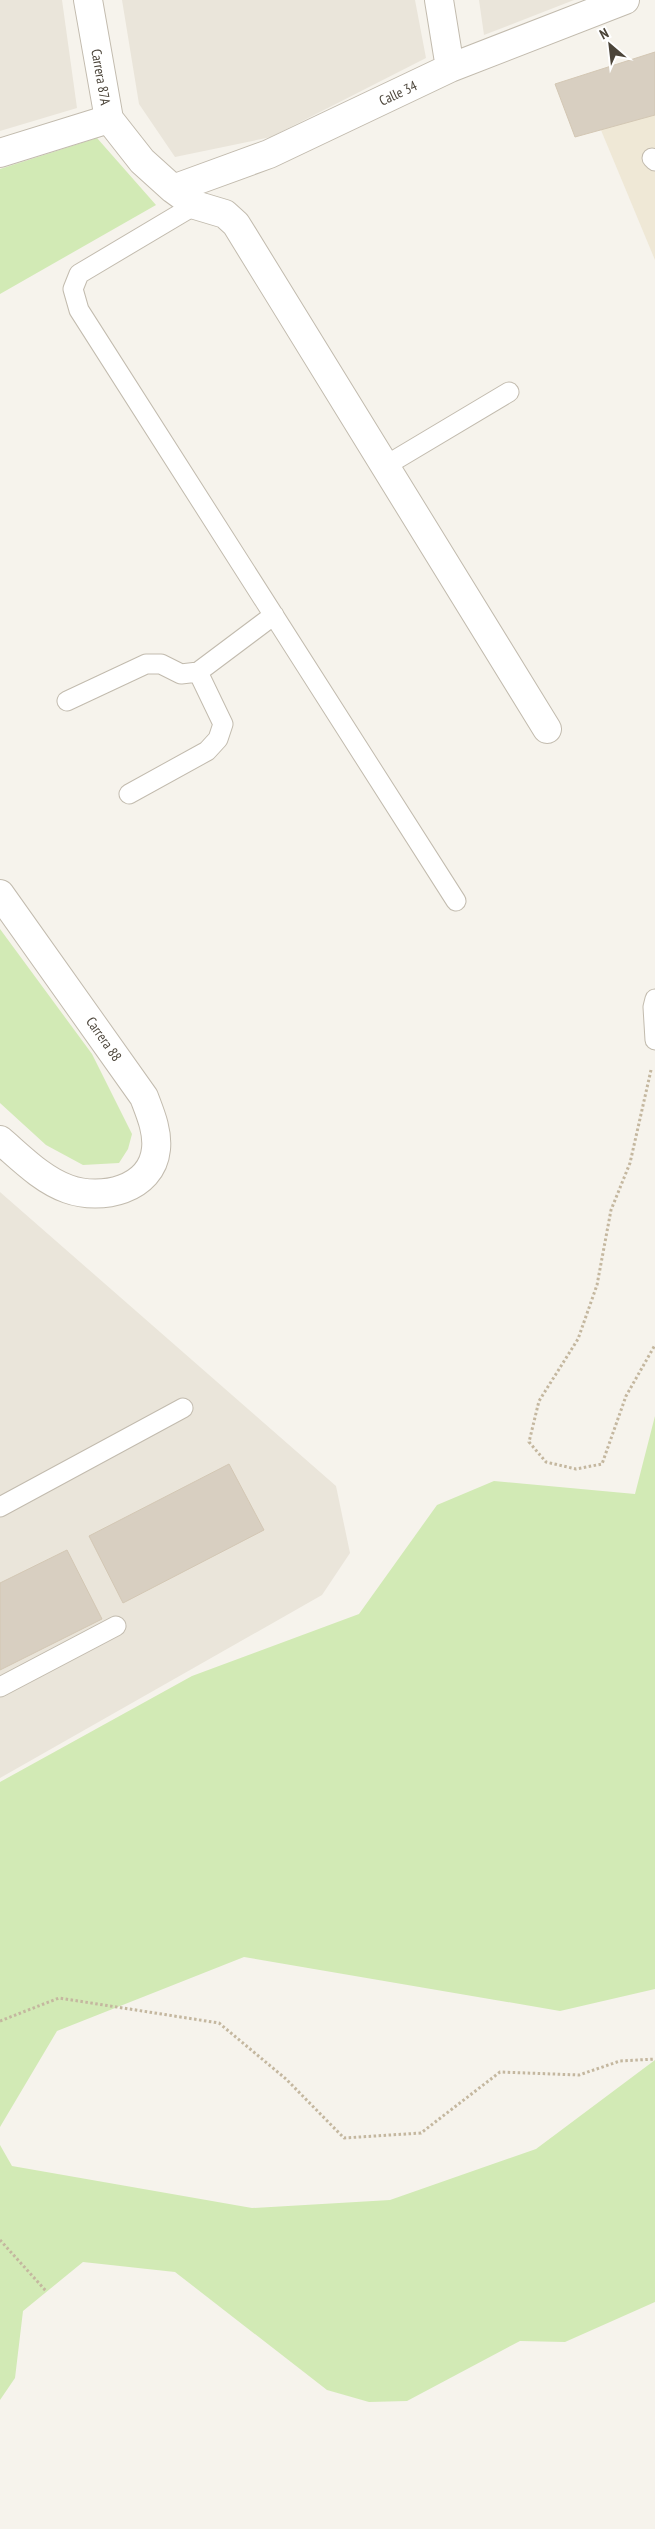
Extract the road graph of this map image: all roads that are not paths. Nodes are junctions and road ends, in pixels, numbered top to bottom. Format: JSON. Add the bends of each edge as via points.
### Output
{"nodes":[{"id":1,"x":88,"y":0,"type":"edge"},
{"id":2,"x":439,"y":0,"type":"edge"},
{"id":3,"x":625,"y":0,"type":"edge"},
{"id":4,"x":450,"y":68,"type":"junction"},
{"id":5,"x":109,"y":119,"type":"junction"},
{"id":6,"x":0,"y":153,"type":"edge"},
{"id":7,"x":173,"y":189,"type":"junction"},
{"id":8,"x":195,"y":205,"type":"junction"},
{"id":9,"x":508,"y":392,"type":"dead end"},
{"id":10,"x":385,"y":466,"type":"junction"},
{"id":11,"x":274,"y":615,"type":"junction"},
{"id":12,"x":198,"y":672,"type":"junction"},
{"id":13,"x":68,"y":701,"type":"dead end"},
{"id":14,"x":547,"y":729,"type":"dead end"},
{"id":15,"x":129,"y":794,"type":"dead end"},
{"id":16,"x":0,"y":894,"type":"edge"},
{"id":17,"x":456,"y":901,"type":"dead end"},
{"id":18,"x":655,"y":999,"type":"edge"},
{"id":19,"x":655,"y":1040,"type":"edge"},
{"id":20,"x":0,"y":1140,"type":"edge"},
{"id":21,"x":183,"y":1408,"type":"dead end"},
{"id":22,"x":0,"y":1508,"type":"edge"},
{"id":23,"x":116,"y":1626,"type":"dead end"},
{"id":24,"x":0,"y":1687,"type":"edge"}],
"edges":[{"from":1,"to":5,"type":"street","name":"Carrera 87A"},
{"from":2,"to":4,"type":"street"},
{"from":3,"to":4,"type":"street","name":"Calle 34"},
{"from":4,"to":7,"type":"street","name":"Calle 34","via":[[269,154]]},
{"from":5,"to":6,"type":"street"},
{"from":5,"to":7,"type":"street","name":"Carrera 87A","via":[[142,161]]},
{"from":7,"to":8,"type":"street","name":"Carrera 87A"},
{"from":8,"to":10,"type":"street","name":"Carrera 87A","via":[[225,214],[236,224]]},
{"from":8,"to":11,"type":"lane","via":[[80,274],[73,289],[79,310]]},
{"from":9,"to":10,"type":"lane"},
{"from":10,"to":14,"type":"street","name":"Carrera 87A"},
{"from":11,"to":12,"type":"lane"},
{"from":11,"to":17,"type":"lane"},
{"from":12,"to":13,"type":"lane","via":[[181,674],[161,664],[146,664]]},
{"from":12,"to":15,"type":"lane","via":[[223,724],[218,739],[207,751]]},
{"from":16,"to":20,"type":"street","name":"Carrera 88","via":[[144,1096],[151,1114],[156,1150],[152,1166],[139,1181],[124,1190],[104,1194],[68,1190],[49,1180]]},
{"from":18,"to":19,"type":"lane"},
{"from":21,"to":22,"type":"lane"},
{"from":23,"to":24,"type":"lane"}]}
